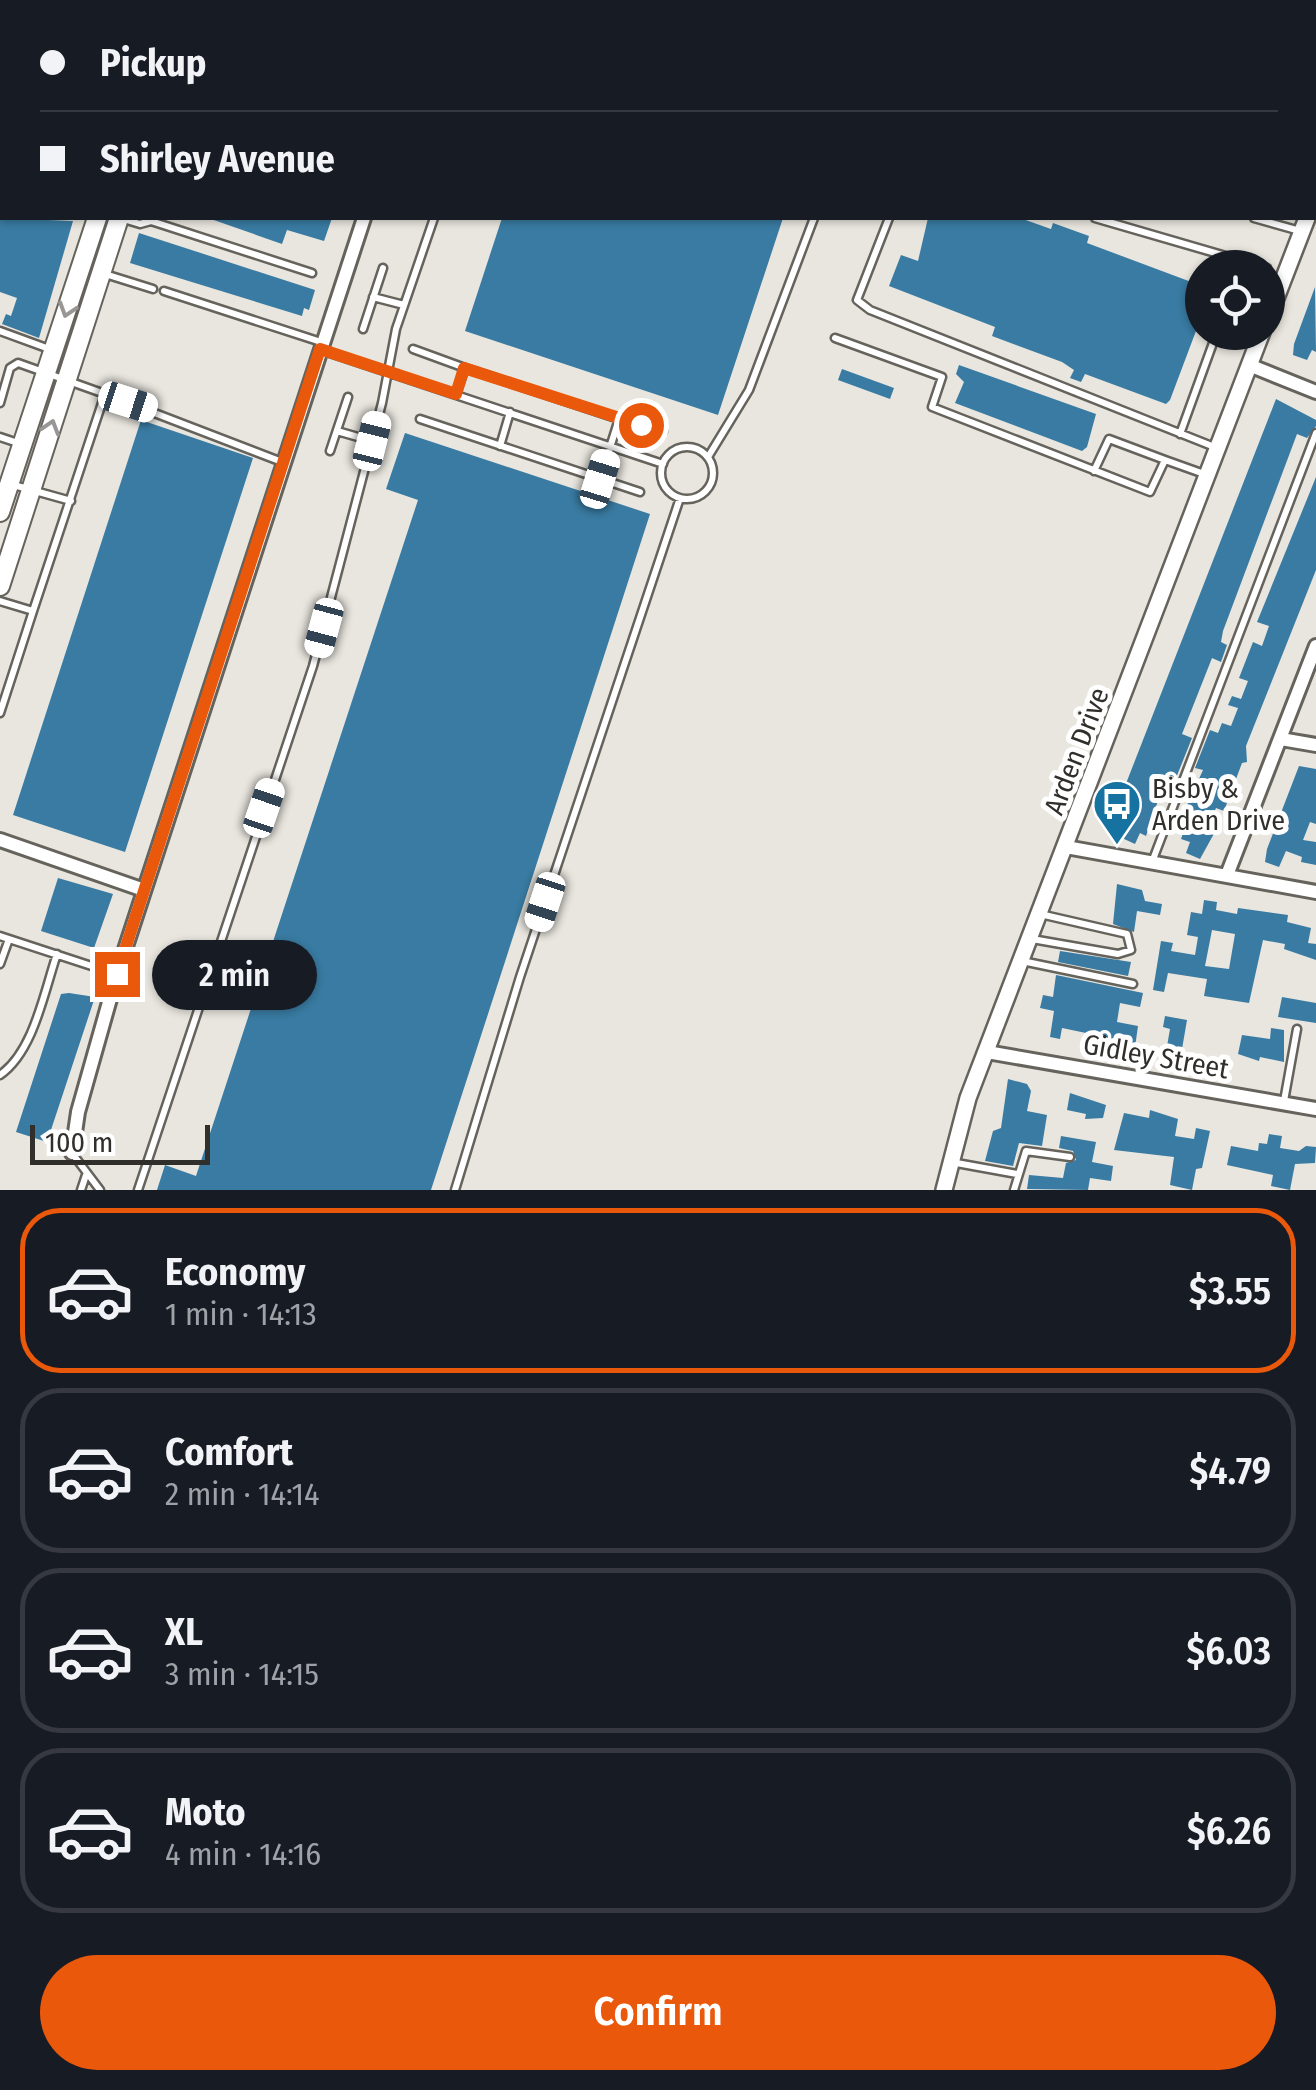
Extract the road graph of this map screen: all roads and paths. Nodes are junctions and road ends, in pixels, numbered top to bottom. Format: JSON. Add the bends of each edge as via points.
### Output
{"nodes":[{"id":1,"x":96,"y":220,"type":"edge"},
{"id":2,"x":118,"y":220,"type":"edge"},
{"id":3,"x":155,"y":220,"type":"edge"},
{"id":4,"x":363,"y":220,"type":"edge"},
{"id":5,"x":433,"y":220,"type":"edge"},
{"id":6,"x":813,"y":220,"type":"edge"},
{"id":7,"x":887,"y":220,"type":"edge"},
{"id":8,"x":1101,"y":220,"type":"edge"},
{"id":9,"x":1268,"y":220,"type":"edge"},
{"id":10,"x":1304,"y":225,"type":"edge"},
{"id":11,"x":1198,"y":250,"type":"edge"},
{"id":12,"x":382,"y":268,"type":"dead end"},
{"id":13,"x":100,"y":272,"type":"junction"},
{"id":14,"x":312,"y":273,"type":"dead end"},
{"id":15,"x":1285,"y":273,"type":"edge"},
{"id":16,"x":153,"y":289,"type":"dead end"},
{"id":17,"x":164,"y":291,"type":"dead end"},
{"id":18,"x":374,"y":297,"type":"junction"},
{"id":19,"x":404,"y":304,"type":"junction"},
{"id":20,"x":363,"y":330,"type":"dead end"},
{"id":21,"x":0,"y":331,"type":"edge"},
{"id":22,"x":835,"y":338,"type":"dead end"},
{"id":23,"x":321,"y":346,"type":"junction"},
{"id":24,"x":414,"y":349,"type":"dead end"},
{"id":25,"x":54,"y":350,"type":"junction"},
{"id":26,"x":1211,"y":350,"type":"edge"},
{"id":27,"x":1255,"y":350,"type":"edge"},
{"id":28,"x":1250,"y":365,"type":"junction"},
{"id":29,"x":464,"y":368,"type":"junction"},
{"id":30,"x":389,"y":372,"type":"junction"},
{"id":31,"x":45,"y":375,"type":"junction"},
{"id":32,"x":65,"y":381,"type":"junction"},
{"id":33,"x":1316,"y":392,"type":"edge"},
{"id":34,"x":105,"y":394,"type":"junction"},
{"id":35,"x":456,"y":394,"type":"junction"},
{"id":36,"x":348,"y":397,"type":"dead end"},
{"id":37,"x":0,"y":403,"type":"edge"},
{"id":38,"x":510,"y":412,"type":"junction"},
{"id":39,"x":420,"y":419,"type":"dead end"},
{"id":40,"x":619,"y":419,"type":"junction"},
{"id":41,"x":337,"y":431,"type":"junction"},
{"id":42,"x":663,"y":431,"type":"dead end"},
{"id":43,"x":1316,"y":432,"type":"edge"},
{"id":44,"x":1180,"y":434,"type":"junction"},
{"id":45,"x":0,"y":437,"type":"edge"},
{"id":46,"x":372,"y":441,"type":"junction"},
{"id":47,"x":22,"y":445,"type":"junction"},
{"id":48,"x":500,"y":446,"type":"junction"},
{"id":49,"x":610,"y":446,"type":"junction"},
{"id":50,"x":1218,"y":449,"type":"junction"},
{"id":51,"x":330,"y":451,"type":"dead end"},
{"id":52,"x":708,"y":457,"type":"junction"},
{"id":53,"x":1165,"y":460,"type":"junction"},
{"id":54,"x":282,"y":462,"type":"junction"},
{"id":55,"x":663,"y":464,"type":"junction"},
{"id":56,"x":1094,"y":470,"type":"junction"},
{"id":57,"x":1209,"y":475,"type":"junction"},
{"id":58,"x":600,"y":479,"type":"junction"},
{"id":59,"x":9,"y":484,"type":"junction"},
{"id":60,"x":31,"y":489,"type":"junction"},
{"id":61,"x":640,"y":492,"type":"dead end"},
{"id":62,"x":680,"y":498,"type":"junction"},
{"id":63,"x":71,"y":501,"type":"junction"},
{"id":64,"x":0,"y":512,"type":"edge"},
{"id":65,"x":0,"y":520,"type":"edge"},
{"id":66,"x":20,"y":526,"type":"junction"},
{"id":67,"x":0,"y":586,"type":"edge"},
{"id":68,"x":0,"y":601,"type":"edge"},
{"id":69,"x":32,"y":612,"type":"junction"},
{"id":70,"x":1316,"y":646,"type":"edge"},
{"id":71,"x":0,"y":713,"type":"edge"},
{"id":72,"x":1281,"y":738,"type":"junction"},
{"id":73,"x":1316,"y":744,"type":"edge"},
{"id":74,"x":0,"y":840,"type":"edge"},
{"id":75,"x":1066,"y":847,"type":"junction"},
{"id":76,"x":1152,"y":863,"type":"junction"},
{"id":77,"x":1227,"y":876,"type":"junction"},
{"id":78,"x":144,"y":890,"type":"junction"},
{"id":79,"x":1316,"y":892,"type":"edge"},
{"id":80,"x":1040,"y":914,"type":"junction"},
{"id":81,"x":4,"y":937,"type":"edge"},
{"id":82,"x":1031,"y":938,"type":"junction"},
{"id":83,"x":57,"y":954,"type":"junction"},
{"id":84,"x":1022,"y":961,"type":"junction"},
{"id":85,"x":0,"y":964,"type":"edge"},
{"id":86,"x":117,"y":974,"type":"junction"},
{"id":87,"x":1133,"y":984,"type":"dead end"},
{"id":88,"x":1297,"y":1028,"type":"dead end"},
{"id":89,"x":986,"y":1052,"type":"junction"},
{"id":90,"x":0,"y":1075,"type":"edge"},
{"id":91,"x":1283,"y":1104,"type":"junction"},
{"id":92,"x":1316,"y":1109,"type":"edge"},
{"id":93,"x":72,"y":1153,"type":"joint"},
{"id":94,"x":1070,"y":1157,"type":"dead end"},
{"id":95,"x":950,"y":1161,"type":"junction"},
{"id":96,"x":86,"y":1174,"type":"junction"},
{"id":97,"x":1018,"y":1174,"type":"junction"},
{"id":98,"x":81,"y":1190,"type":"edge"},
{"id":99,"x":100,"y":1190,"type":"edge"},
{"id":100,"x":138,"y":1190,"type":"edge"},
{"id":101,"x":455,"y":1190,"type":"edge"},
{"id":102,"x":944,"y":1190,"type":"edge"},
{"id":103,"x":1014,"y":1190,"type":"edge"}],
"edges":[{"from":1,"to":25,"type":"main road","one_way":true},
{"from":2,"to":13,"type":"main road"},
{"from":3,"to":14,"type":"lane"},
{"from":4,"to":23,"type":"street"},
{"from":5,"to":19,"type":"lane"},
{"from":6,"to":52,"type":"lane","via":[[749,390]]},
{"from":7,"to":44,"type":"lane","via":[[857,300],[870,310]]},
{"from":8,"to":11,"type":"lane"},
{"from":9,"to":10,"type":"lane"},
{"from":10,"to":15,"type":"street"},
{"from":12,"to":18,"type":"lane"},
{"from":13,"to":16,"type":"lane"},
{"from":13,"to":32,"type":"main road"},
{"from":17,"to":23,"type":"lane"},
{"from":18,"to":19,"type":"lane"},
{"from":18,"to":20,"type":"lane"},
{"from":19,"to":30,"type":"lane"},
{"from":21,"to":25,"type":"lane"},
{"from":22,"to":56,"type":"lane","via":[[942,378],[932,407]]},
{"from":23,"to":30,"type":"lane"},
{"from":23,"to":54,"type":"street"},
{"from":24,"to":29,"type":"lane"},
{"from":25,"to":31,"type":"main road"},
{"from":26,"to":44,"type":"lane"},
{"from":27,"to":28,"type":"street","name":"Arden Drive"},
{"from":28,"to":33,"type":"street"},
{"from":28,"to":50,"type":"street","name":"Arden Drive"},
{"from":29,"to":35,"type":"lane"},
{"from":29,"to":40,"type":"lane"},
{"from":30,"to":35,"type":"lane"},
{"from":30,"to":46,"type":"lane"},
{"from":31,"to":32,"type":"lane"},
{"from":31,"to":37,"type":"lane","via":[[18,364],[10,368]]},
{"from":31,"to":47,"type":"main road"},
{"from":32,"to":34,"type":"lane"},
{"from":60,"to":32,"type":"main road","one_way":true},
{"from":34,"to":54,"type":"lane"},
{"from":34,"to":63,"type":"lane"},
{"from":35,"to":38,"type":"lane"},
{"from":36,"to":41,"type":"lane"},
{"from":38,"to":48,"type":"lane"},
{"from":38,"to":49,"type":"lane"},
{"from":39,"to":48,"type":"lane"},
{"from":40,"to":42,"type":"lane"},
{"from":40,"to":49,"type":"lane"},
{"from":41,"to":46,"type":"lane"},
{"from":41,"to":51,"type":"lane"},
{"from":43,"to":76,"type":"lane"},
{"from":44,"to":50,"type":"lane"},
{"from":45,"to":47,"type":"lane"},
{"from":46,"to":100,"type":"lane","via":[[313,666]]},
{"from":47,"to":59,"type":"main road"},
{"from":48,"to":58,"type":"lane"},
{"from":49,"to":55,"type":"lane"},
{"from":49,"to":58,"type":"lane"},
{"from":50,"to":57,"type":"street","name":"Arden Drive"},
{"from":52,"to":55,"type":"lane","via":[[685,447]]},
{"from":52,"to":62,"type":"lane","via":[[708,489]]},
{"from":53,"to":56,"type":"lane","via":[[1109,439]]},
{"from":53,"to":56,"type":"lane","via":[[1150,492]]},
{"from":53,"to":57,"type":"lane"},
{"from":54,"to":78,"type":"street"},
{"from":55,"to":62,"type":"lane","via":[[664,485]]},
{"from":57,"to":75,"type":"street","name":"Arden Drive"},
{"from":58,"to":61,"type":"lane"},
{"from":59,"to":60,"type":"lane"},
{"from":59,"to":64,"type":"main road"},
{"from":60,"to":63,"type":"lane"},
{"from":60,"to":66,"type":"main road"},
{"from":62,"to":101,"type":"lane"},
{"from":63,"to":69,"type":"lane"},
{"from":65,"to":66,"type":"lane"},
{"from":66,"to":67,"type":"main road"},
{"from":68,"to":69,"type":"lane"},
{"from":69,"to":71,"type":"lane"},
{"from":70,"to":72,"type":"street"},
{"from":72,"to":73,"type":"street"},
{"from":72,"to":77,"type":"street"},
{"from":74,"to":78,"type":"street"},
{"from":75,"to":76,"type":"street"},
{"from":75,"to":80,"type":"street","name":"Arden Drive"},
{"from":76,"to":77,"type":"street"},
{"from":77,"to":79,"type":"street"},
{"from":78,"to":86,"type":"street"},
{"from":80,"to":82,"type":"street","name":"Arden Drive"},
{"from":80,"to":82,"type":"lane","via":[[1126,934],[1131,950],[1118,954]]},
{"from":81,"to":83,"type":"lane"},
{"from":81,"to":85,"type":"lane"},
{"from":82,"to":84,"type":"street","name":"Arden Drive"},
{"from":83,"to":86,"type":"lane"},
{"from":83,"to":90,"type":"lane","via":[[29,1035],[12,1067]]},
{"from":84,"to":87,"type":"lane"},
{"from":84,"to":89,"type":"street","name":"Arden Drive"},
{"from":86,"to":93,"type":"street"},
{"from":88,"to":91,"type":"lane"},
{"from":89,"to":91,"type":"street","name":"Gidley Street"},
{"from":89,"to":95,"type":"street","name":"Arden Drive"},
{"from":91,"to":92,"type":"street","name":"Gidley Street"},
{"from":93,"to":96,"type":"lane"},
{"from":94,"to":97,"type":"lane","via":[[1026,1150]]},
{"from":95,"to":97,"type":"lane"},
{"from":95,"to":102,"type":"street","name":"Arden Drive"},
{"from":96,"to":98,"type":"lane"},
{"from":96,"to":99,"type":"lane"},
{"from":97,"to":103,"type":"lane"}]}
